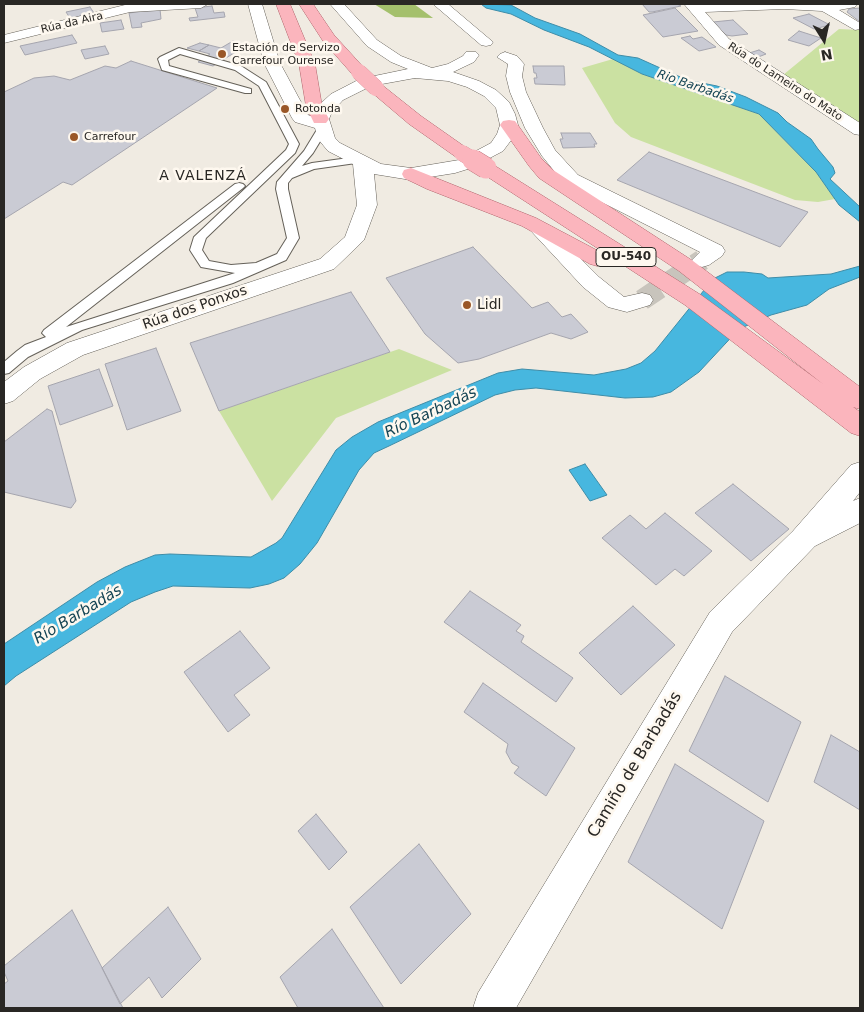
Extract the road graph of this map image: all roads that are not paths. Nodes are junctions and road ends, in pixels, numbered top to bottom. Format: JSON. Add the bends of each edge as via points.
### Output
{"nodes":[{"id":1,"x":86,"y":4,"type":"edge"},
{"id":2,"x":201,"y":4,"type":"edge"},
{"id":3,"x":255,"y":4,"type":"edge"},
{"id":4,"x":283,"y":4,"type":"edge"},
{"id":5,"x":306,"y":4,"type":"edge"},
{"id":6,"x":337,"y":4,"type":"edge"},
{"id":7,"x":440,"y":4,"type":"edge"},
{"id":8,"x":850,"y":4,"type":"edge"},
{"id":9,"x":692,"y":6,"type":"edge"},
{"id":10,"x":825,"y":7,"type":"junction"},
{"id":11,"x":129,"y":8,"type":"junction"},
{"id":12,"x":855,"y":26,"type":"dead end"},
{"id":13,"x":4,"y":39,"type":"edge"},
{"id":14,"x":486,"y":42,"type":"junction"},
{"id":15,"x":488,"y":61,"type":"junction"},
{"id":16,"x":431,"y":73,"type":"junction"},
{"id":17,"x":248,"y":91,"type":"dead end"},
{"id":18,"x":506,"y":115,"type":"junction"},
{"id":19,"x":321,"y":124,"type":"junction"},
{"id":20,"x":860,"y":130,"type":"edge"},
{"id":21,"x":294,"y":144,"type":"junction"},
{"id":22,"x":358,"y":161,"type":"junction"},
{"id":23,"x":411,"y":174,"type":"junction"},
{"id":24,"x":283,"y":182,"type":"junction"},
{"id":25,"x":565,"y":182,"type":"junction"},
{"id":26,"x":367,"y":204,"type":"junction"},
{"id":27,"x":540,"y":228,"type":"junction"},
{"id":28,"x":708,"y":256,"type":"dead end"},
{"id":29,"x":262,"y":267,"type":"junction"},
{"id":30,"x":642,"y":300,"type":"tunnel mouth"},
{"id":31,"x":763,"y":351,"type":"junction"},
{"id":32,"x":22,"y":354,"type":"junction"},
{"id":33,"x":4,"y":369,"type":"edge"},
{"id":34,"x":4,"y":396,"type":"edge"},
{"id":35,"x":860,"y":400,"type":"edge"},
{"id":36,"x":860,"y":426,"type":"edge"},
{"id":37,"x":860,"y":473,"type":"edge"},
{"id":38,"x":860,"y":510,"type":"edge"},
{"id":39,"x":803,"y":540,"type":"junction"},
{"id":40,"x":493,"y":1008,"type":"edge"}],
"edges":[{"from":1,"to":11,"type":"street"},
{"from":2,"to":11,"type":"street","name":"Rúa da Aira"},
{"from":3,"to":19,"type":"street","via":[[272,63],[301,118]]},
{"from":4,"to":19,"type":"main road","via":[[307,64],[314,106]]},
{"from":5,"to":31,"type":"main road","number":"OU-540","bridge":true,"via":[[328,38],[359,72],[415,120],[693,300]]},
{"from":6,"to":16,"type":"street","via":[[372,43],[396,59]]},
{"from":7,"to":14,"type":"street"},
{"from":8,"to":10,"type":"street"},
{"from":9,"to":10,"type":"street"},
{"from":9,"to":20,"type":"street","name":"Rúa do Lameiro do Mato","via":[[724,42]]},
{"from":10,"to":12,"type":"street"},
{"from":11,"to":13,"type":"street","name":"Rúa da Aira"},
{"from":14,"to":15,"type":"street","via":[[469,48]]},
{"from":14,"to":15,"type":"street","via":[[506,46],[509,50]]},
{"from":15,"to":16,"type":"street","via":[[469,59]]},
{"from":15,"to":18,"type":"street"},
{"from":15,"to":25,"type":"street","via":[[512,59],[516,64],[516,84],[534,128]]},
{"from":16,"to":18,"type":"street","via":[[450,76],[490,93]]},
{"from":16,"to":19,"type":"street","via":[[391,76],[353,88],[329,104]]},
{"from":17,"to":21,"type":"lane","via":[[165,68],[163,59],[179,51],[238,68],[262,84]]},
{"from":18,"to":23,"type":"street","via":[[506,135],[497,147],[483,156],[448,169]]},
{"from":18,"to":25,"type":"main road","via":[[535,162]]},
{"from":19,"to":22,"type":"street","via":[[334,147]]},
{"from":19,"to":24,"type":"lane","via":[[308,153]]},
{"from":21,"to":29,"type":"lane","via":[[291,151],[200,238],[196,250],[205,264],[230,269]]},
{"from":21,"to":32,"type":"lane"},
{"from":22,"to":23,"type":"street","via":[[376,169]]},
{"from":22,"to":24,"type":"lane","via":[[301,169]]},
{"from":22,"to":26,"type":"street","name":"Rúa dos Ponxos","via":[[364,171]]},
{"from":23,"to":26,"type":"street"},
{"from":23,"to":27,"type":"main road","via":[[504,210]]},
{"from":24,"to":29,"type":"lane","via":[[293,238],[282,256]]},
{"from":25,"to":28,"type":"street"},
{"from":25,"to":35,"type":"main road","via":[[686,266]]},
{"from":26,"to":34,"type":"street","name":"Rúa dos Ponxos","via":[[354,240],[327,264],[75,348],[32,373]]},
{"from":27,"to":30,"type":"street","via":[[591,282],[616,302],[627,306]]},
{"from":27,"to":31,"type":"main road","via":[[650,287],[724,338]]},
{"from":29,"to":32,"type":"lane","via":[[77,327]]},
{"from":31,"to":36,"type":"main road","number":"OU-540"},
{"from":32,"to":33,"type":"lane"},
{"from":37,"to":39,"type":"street","name":"Camiño de Barbadás"},
{"from":38,"to":39,"type":"street","name":"Camiño de Barbadás"},
{"from":39,"to":40,"type":"street","name":"Camiño de Barbadás","via":[[721,622]]}]}
